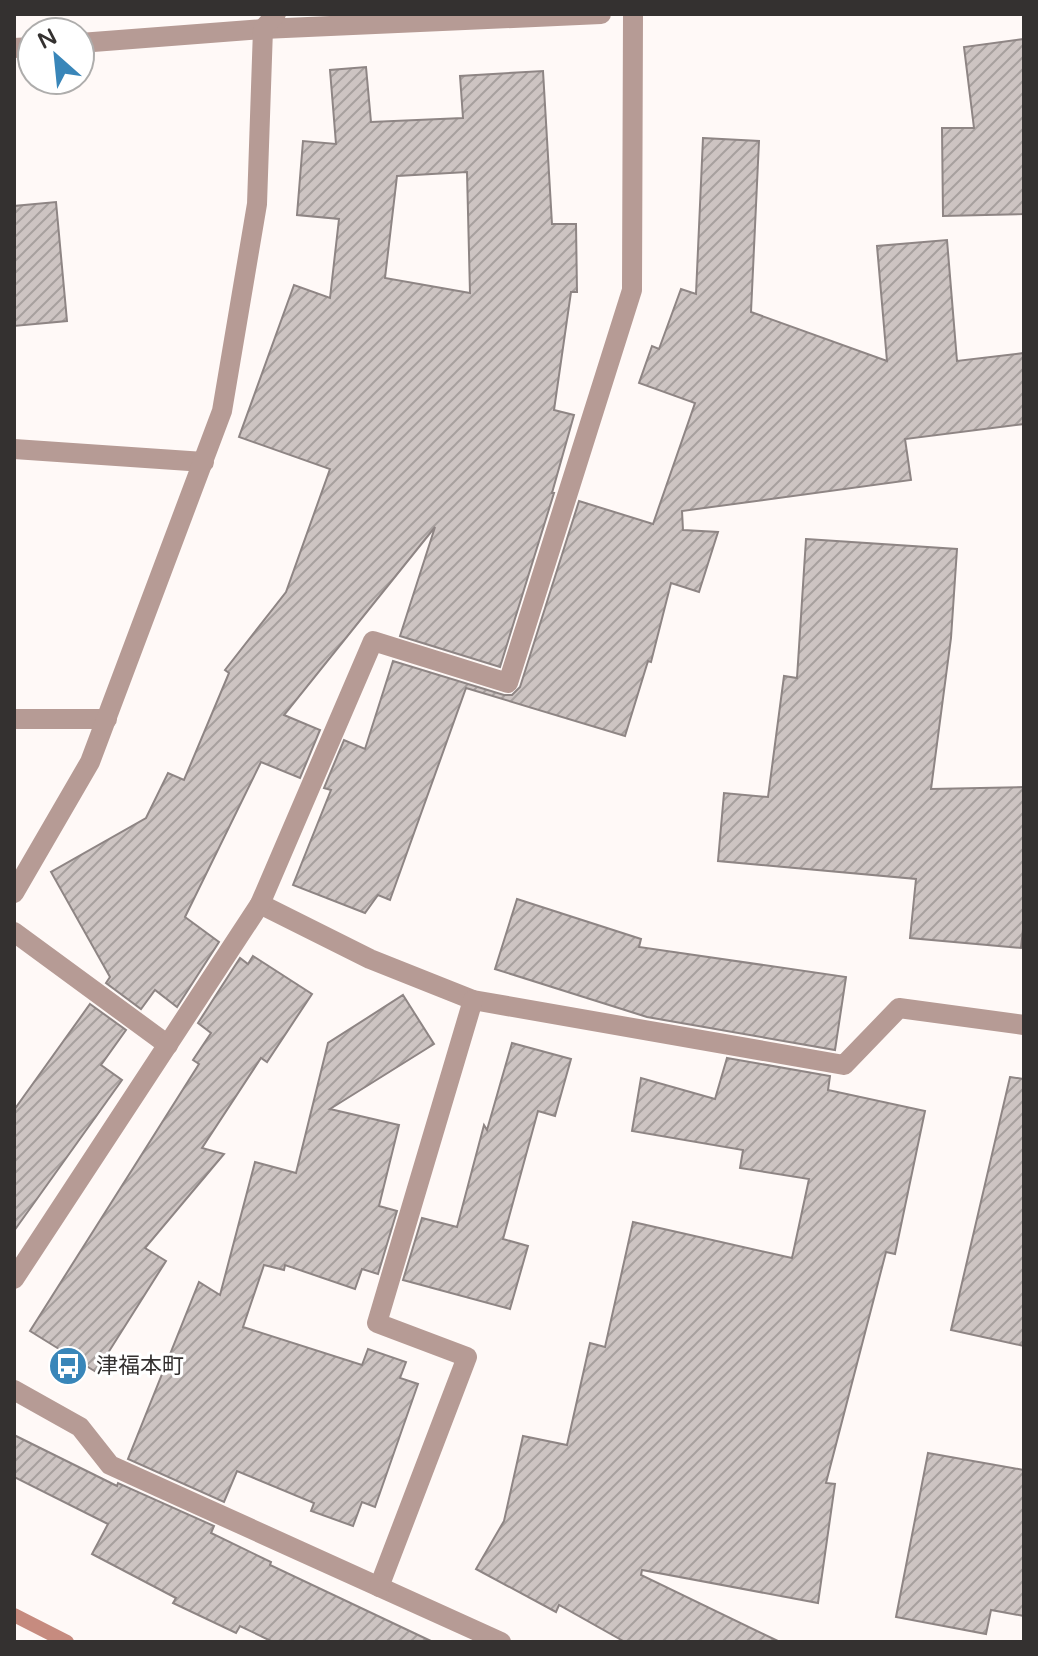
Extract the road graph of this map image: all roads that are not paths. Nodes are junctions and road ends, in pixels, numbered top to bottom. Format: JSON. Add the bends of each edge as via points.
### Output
{"nodes":[{"id":1,"x":601,"y":14,"type":"edge"},
{"id":2,"x":633,"y":14,"type":"edge"},
{"id":3,"x":270,"y":22,"type":"edge"},
{"id":4,"x":96,"y":41,"type":"edge"},
{"id":5,"x":14,"y":449,"type":"edge"},
{"id":6,"x":204,"y":462,"type":"junction"},
{"id":7,"x":14,"y":719,"type":"edge"},
{"id":8,"x":107,"y":719,"type":"junction"},
{"id":9,"x":14,"y":893,"type":"edge"},
{"id":10,"x":260,"y":904,"type":"junction"},
{"id":11,"x":14,"y":932,"type":"edge"},
{"id":12,"x":473,"y":1000,"type":"junction"},
{"id":13,"x":1024,"y":1025,"type":"edge"},
{"id":14,"x":168,"y":1045,"type":"junction"},
{"id":15,"x":14,"y":1279,"type":"edge"},
{"id":16,"x":14,"y":1390,"type":"edge"},
{"id":17,"x":379,"y":1587,"type":"junction"},
{"id":18,"x":501,"y":1642,"type":"edge"}],
"edges":[{"from":1,"to":3,"type":"street"},
{"from":2,"to":10,"type":"street","via":[[632,290],[508,683],[373,641]]},
{"from":3,"to":4,"type":"street"},
{"from":3,"to":6,"type":"street","via":[[257,204],[222,411]]},
{"from":5,"to":6,"type":"street"},
{"from":6,"to":8,"type":"street"},
{"from":7,"to":8,"type":"street"},
{"from":8,"to":9,"type":"street","via":[[90,762]]},
{"from":10,"to":12,"type":"street","via":[[370,959]]},
{"from":10,"to":14,"type":"street"},
{"from":11,"to":14,"type":"street"},
{"from":12,"to":13,"type":"street","via":[[844,1065],[899,1008]]},
{"from":12,"to":17,"type":"street","via":[[377,1323],[467,1357]]},
{"from":14,"to":15,"type":"street"},
{"from":16,"to":17,"type":"street","via":[[80,1427],[110,1465]]},
{"from":17,"to":18,"type":"street"}]}
